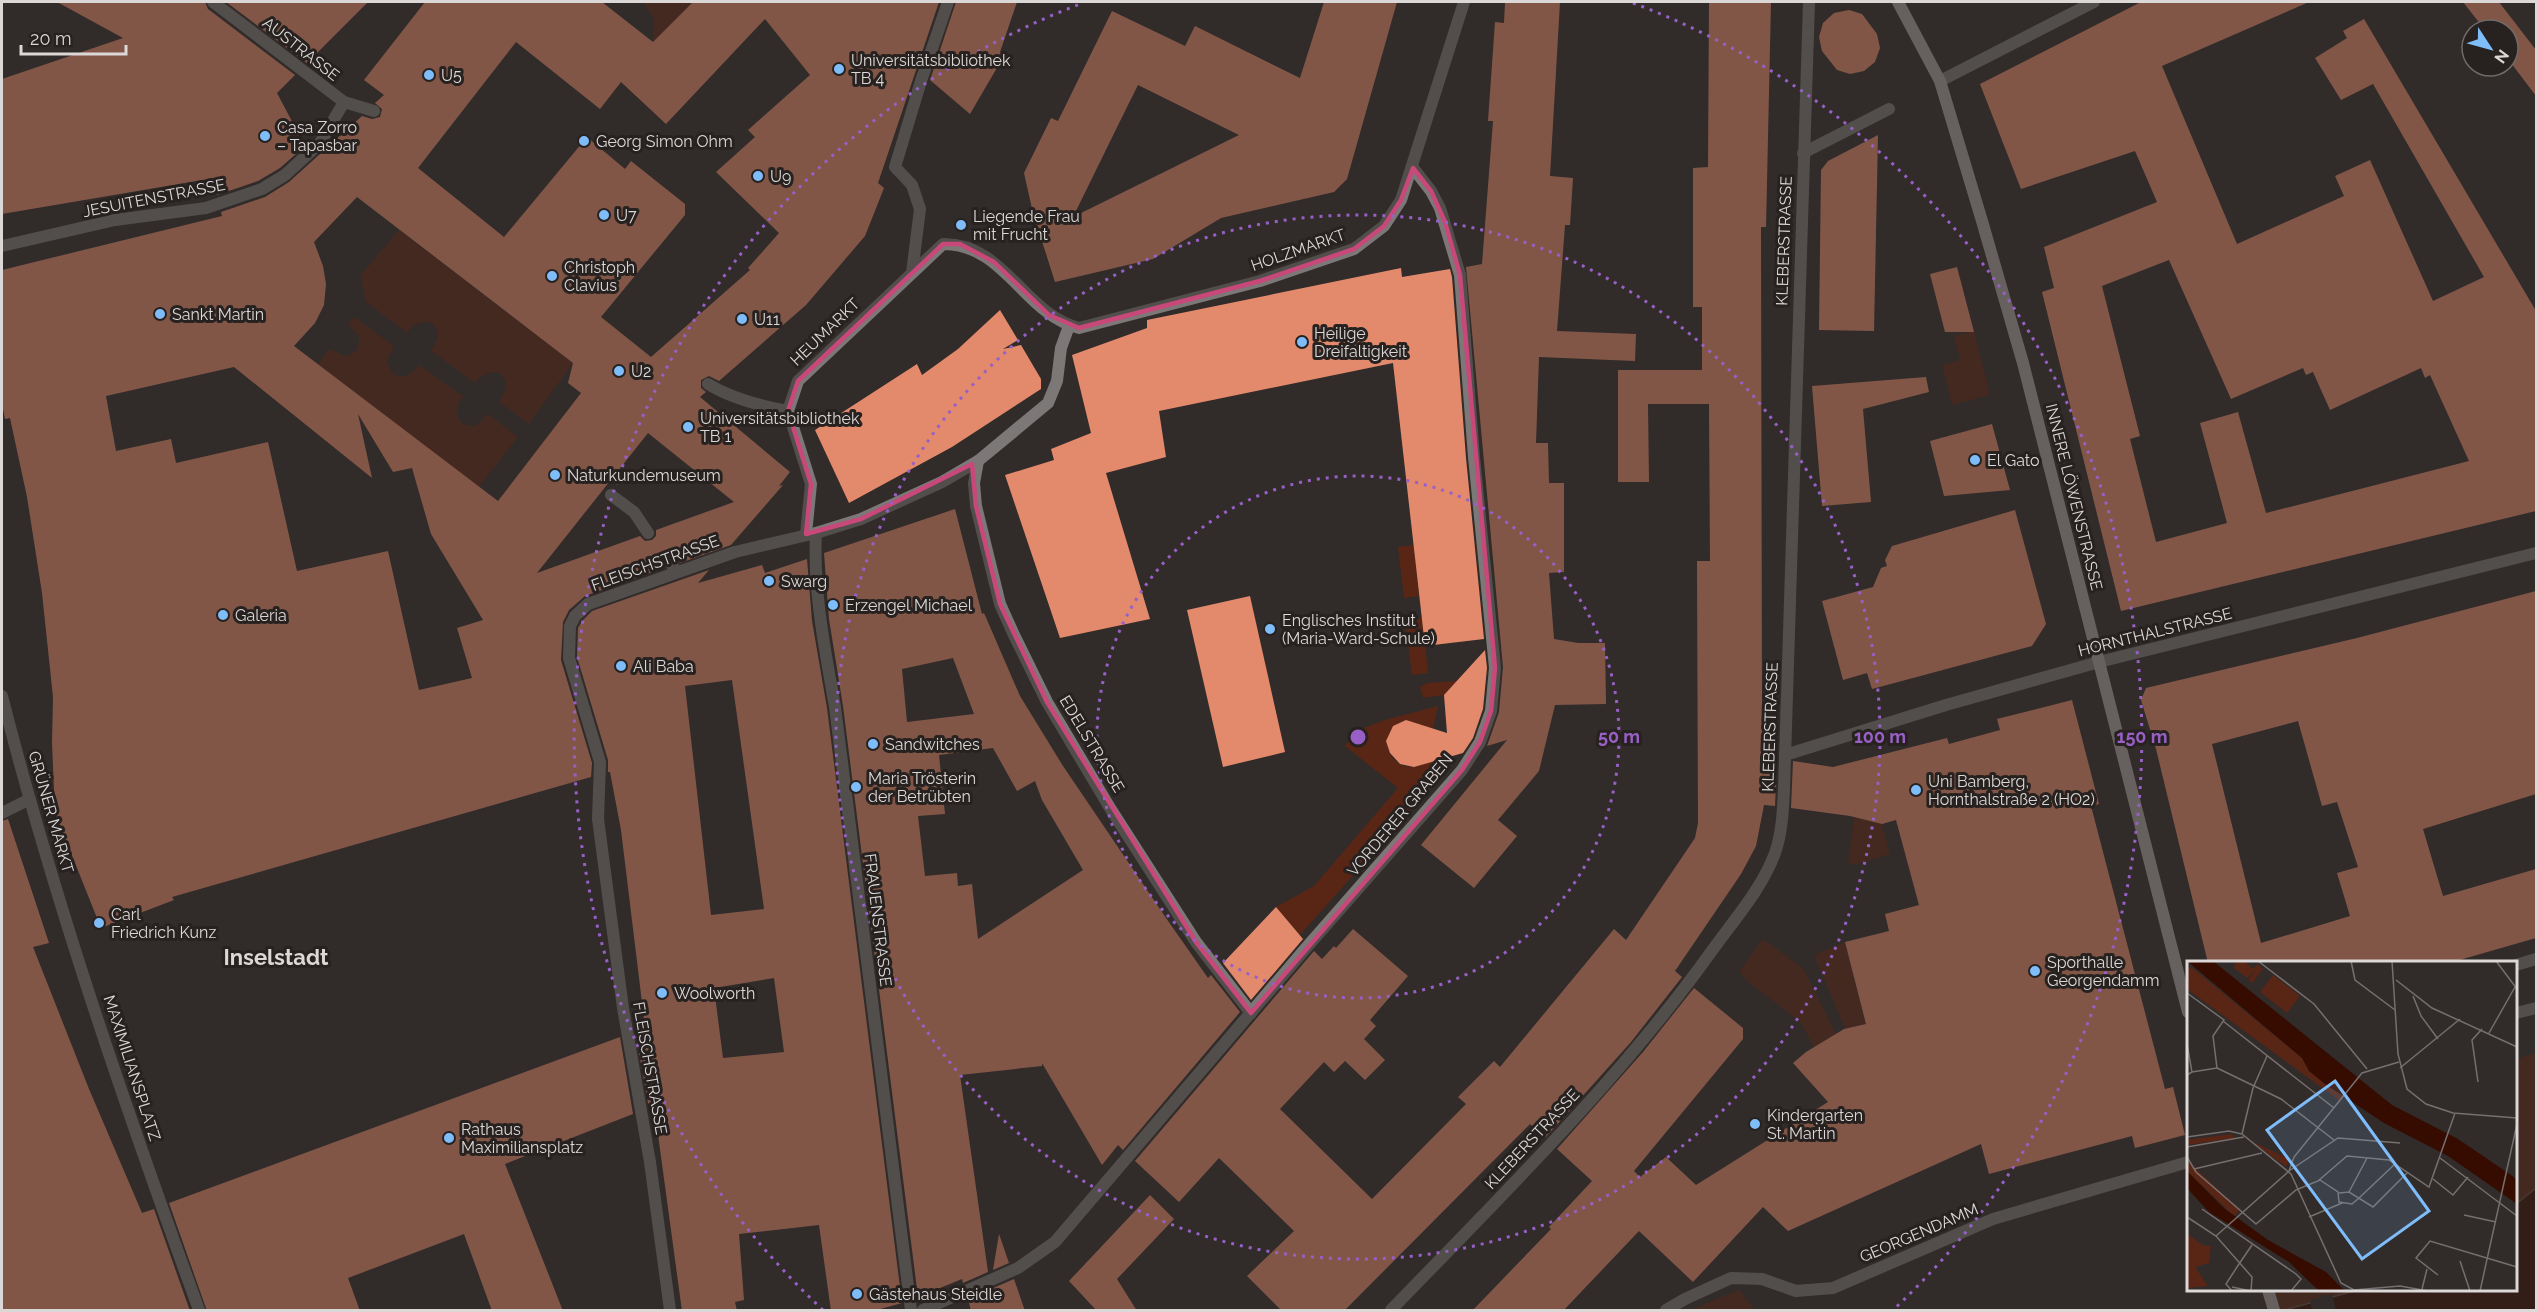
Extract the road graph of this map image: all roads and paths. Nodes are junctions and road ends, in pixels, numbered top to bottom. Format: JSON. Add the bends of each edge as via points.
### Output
{"nodes":[{"id":1,"x":213,"y":2,"type":"edge"},
{"id":2,"x":948,"y":2,"type":"edge"},
{"id":3,"x":1464,"y":2,"type":"edge"},
{"id":4,"x":1809,"y":2,"type":"edge"},
{"id":5,"x":1898,"y":2,"type":"edge"},
{"id":6,"x":2094,"y":2,"type":"edge"},
{"id":7,"x":1940,"y":81,"type":"junction"},
{"id":8,"x":344,"y":102,"type":"junction"},
{"id":9,"x":1889,"y":109,"type":"dead end"},
{"id":10,"x":374,"y":111,"type":"dead end"},
{"id":11,"x":1803,"y":153,"type":"junction"},
{"id":12,"x":1413,"y":168,"type":"junction"},
{"id":13,"x":2,"y":246,"type":"edge"},
{"id":14,"x":912,"y":273,"type":"junction"},
{"id":15,"x":1069,"y":326,"type":"junction"},
{"id":16,"x":708,"y":384,"type":"dead end"},
{"id":17,"x":788,"y":411,"type":"junction"},
{"id":18,"x":978,"y":461,"type":"junction"},
{"id":19,"x":611,"y":495,"type":"dead end"},
{"id":20,"x":648,"y":533,"type":"dead end"},
{"id":21,"x":811,"y":533,"type":"junction"},
{"id":22,"x":2536,"y":553,"type":"edge"},
{"id":23,"x":669,"y":561,"type":"dead end"},
{"id":24,"x":677,"y":572,"type":"junction"},
{"id":25,"x":2099,"y":662,"type":"junction"},
{"id":26,"x":2,"y":696,"type":"edge"},
{"id":27,"x":1785,"y":755,"type":"junction"},
{"id":28,"x":28,"y":800,"type":"junction"},
{"id":29,"x":2,"y":813,"type":"edge"},
{"id":30,"x":71,"y":937,"type":"joint"},
{"id":31,"x":2536,"y":959,"type":"edge"},
{"id":32,"x":2517,"y":965,"type":"edge"},
{"id":33,"x":2187,"y":1008,"type":"edge"},
{"id":34,"x":2536,"y":1008,"type":"edge"},
{"id":35,"x":1251,"y":1013,"type":"junction"},
{"id":36,"x":2517,"y":1013,"type":"edge"},
{"id":37,"x":2187,"y":1162,"type":"edge"},
{"id":38,"x":2268,"y":1291,"type":"edge"},
{"id":39,"x":199,"y":1311,"type":"edge"},
{"id":40,"x":670,"y":1311,"type":"edge"},
{"id":41,"x":910,"y":1311,"type":"edge"},
{"id":42,"x":923,"y":1311,"type":"edge"},
{"id":43,"x":1391,"y":1311,"type":"edge"},
{"id":44,"x":1666,"y":1311,"type":"edge"},
{"id":45,"x":2274,"y":1311,"type":"edge"}],
"edges":[{"from":1,"to":8,"type":"street","name":"AUSTRASSE"},
{"from":2,"to":14,"type":"street","via":[[895,167],[912,185],[920,208]]},
{"from":3,"to":12,"type":"street","name":"HOLZMARKT"},
{"from":4,"to":11,"type":"street","name":"KLEBERSTRASSE"},
{"from":5,"to":7,"type":"street","name":"INNERE LÖWENSTRASSE"},
{"from":6,"to":7,"type":"street"},
{"from":7,"to":25,"type":"street","name":"INNERE LÖWENSTRASSE","via":[[2023,363]]},
{"from":8,"to":10,"type":"street","name":"AUSTRASSE"},
{"from":8,"to":13,"type":"street","name":"JESUITENSTRASSE","via":[[320,143],[285,175],[262,189],[206,208],[115,220]]},
{"from":9,"to":11,"type":"street"},
{"from":11,"to":27,"type":"street","name":"KLEBERSTRASSE"},
{"from":12,"to":15,"type":"street","name":"HOLZMARKT","via":[[1401,200],[1384,226],[1354,249],[1260,280],[1090,327]]},
{"from":12,"to":35,"type":"street","name":"VORDERER GRABEN","via":[[1440,208],[1460,275],[1496,668],[1491,711],[1480,742],[1462,770]]},
{"from":14,"to":15,"type":"street","name":"HEUMARKT","via":[[943,244],[960,244],[994,262],[1049,315]]},
{"from":14,"to":17,"type":"street","name":"HEUMARKT","via":[[798,381]]},
{"from":15,"to":18,"type":"street","name":"FLEISCHSTRASSE","via":[[1048,403]]},
{"from":16,"to":17,"type":"street","via":[[756,404]]},
{"from":17,"to":21,"type":"street","via":[[812,484]]},
{"from":18,"to":21,"type":"street","name":"FLEISCHSTRASSE","via":[[861,519]]},
{"from":18,"to":35,"type":"street","name":"EDELSTRASSE","via":[[974,483],[976,506],[1000,604],[1047,702],[1196,942]]},
{"from":19,"to":20,"type":"street","via":[[634,512]]},
{"from":21,"to":24,"type":"street","name":"FLEISCHSTRASSE"},
{"from":21,"to":41,"type":"street","name":"FRAUENSTRASSE"},
{"from":22,"to":25,"type":"street","name":"HORNTHALSTRASSE"},
{"from":23,"to":24,"type":"street"},
{"from":24,"to":40,"type":"street","name":"FLEISCHSTRASSE","via":[[588,604],[570,626],[569,658],[600,762],[598,819]]},
{"from":25,"to":27,"type":"street","name":"HORNTHALSTRASSE"},
{"from":25,"to":33,"type":"street","name":"INNERE LÖWENSTRASSE"},
{"from":26,"to":28,"type":"street","name":"GRÜNER MARKT"},
{"from":27,"to":43,"type":"street","name":"KLEBERSTRASSE","via":[[1781,826],[1774,854],[1759,885],[1628,1060],[1556,1141]]},
{"from":28,"to":29,"type":"street"},
{"from":28,"to":30,"type":"street","name":"GRÜNER MARKT"},
{"from":30,"to":39,"type":"street","name":"MAXIMILIANSPLATZ"},
{"from":31,"to":32,"type":"street"},
{"from":34,"to":36,"type":"street"},
{"from":35,"to":42,"type":"street","name":"VORDERER GRABEN","via":[[1055,1242],[1018,1268]]},
{"from":37,"to":44,"type":"street","name":"GEORGENDAMM","via":[[1993,1219],[1833,1288],[1796,1291],[1762,1279],[1731,1278]]},
{"from":38,"to":45,"type":"street"}]}
